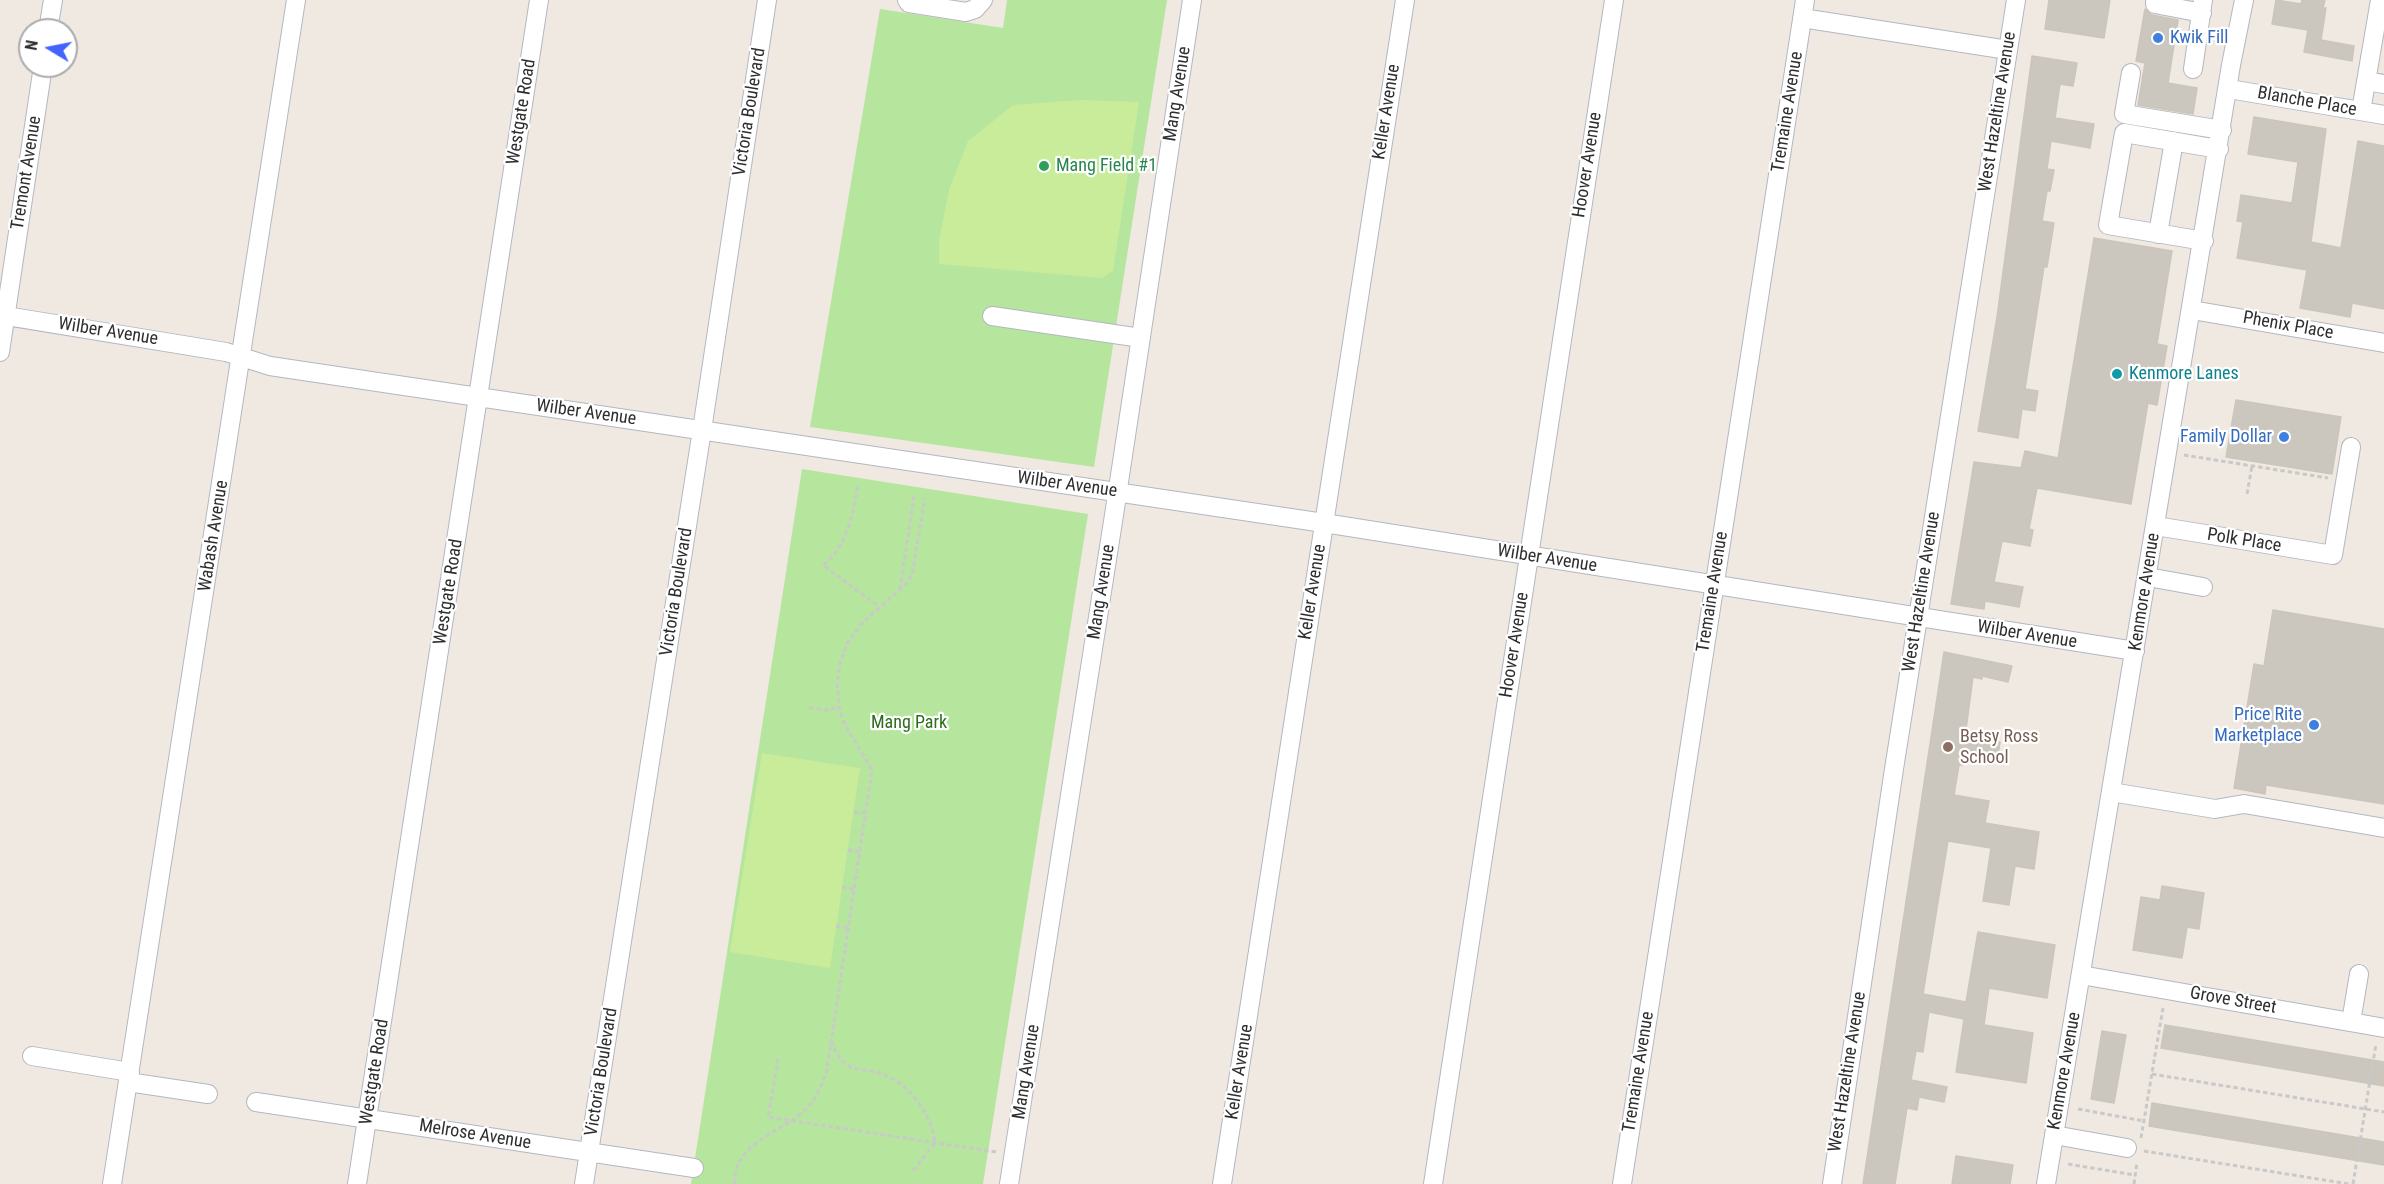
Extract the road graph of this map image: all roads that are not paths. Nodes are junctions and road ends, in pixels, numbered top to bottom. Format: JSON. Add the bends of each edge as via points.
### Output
{"nodes":[{"id":1,"x":53,"y":0,"type":"edge"},
{"id":2,"x":296,"y":0,"type":"edge"},
{"id":3,"x":539,"y":0,"type":"edge"},
{"id":4,"x":767,"y":0,"type":"edge"},
{"id":5,"x":907,"y":0,"type":"edge"},
{"id":6,"x":983,"y":0,"type":"edge"},
{"id":7,"x":1192,"y":0,"type":"edge"},
{"id":8,"x":1405,"y":0,"type":"edge"},
{"id":9,"x":1614,"y":0,"type":"edge"},
{"id":10,"x":1805,"y":0,"type":"edge"},
{"id":11,"x":2016,"y":0,"type":"edge"},
{"id":12,"x":2156,"y":0,"type":"edge"},
{"id":13,"x":2380,"y":0,"type":"edge"},
{"id":14,"x":2243,"y":1,"type":"edge"},
{"id":15,"x":2202,"y":7,"type":"edge"},
{"id":16,"x":50,"y":18,"type":"edge"},
{"id":17,"x":1802,"y":18,"type":"junction"},
{"id":18,"x":2008,"y":50,"type":"junction"},
{"id":19,"x":2193,"y":69,"type":"dead end"},
{"id":20,"x":2131,"y":73,"type":"dead end"},
{"id":21,"x":41,"y":78,"type":"edge"},
{"id":22,"x":2375,"y":82,"type":"edge"},
{"id":23,"x":2229,"y":89,"type":"junction"},
{"id":24,"x":2361,"y":111,"type":"junction"},
{"id":25,"x":2384,"y":115,"type":"edge"},
{"id":26,"x":2222,"y":130,"type":"junction"},
{"id":27,"x":2174,"y":141,"type":"junction"},
{"id":28,"x":2219,"y":149,"type":"junction"},
{"id":29,"x":2158,"y":234,"type":"junction"},
{"id":30,"x":2204,"y":242,"type":"junction"},
{"id":31,"x":2192,"y":310,"type":"junction"},
{"id":32,"x":3,"y":315,"type":"edge"},
{"id":33,"x":992,"y":316,"type":"dead end"},
{"id":34,"x":1141,"y":338,"type":"junction"},
{"id":35,"x":2384,"y":343,"type":"edge"},
{"id":36,"x":0,"y":352,"type":"edge"},
{"id":37,"x":242,"y":358,"type":"junction"},
{"id":38,"x":479,"y":397,"type":"junction"},
{"id":39,"x":702,"y":430,"type":"junction"},
{"id":40,"x":2351,"y":447,"type":"dead end"},
{"id":41,"x":1118,"y":492,"type":"junction"},
{"id":42,"x":1324,"y":523,"type":"junction"},
{"id":43,"x":2156,"y":526,"type":"junction"},
{"id":44,"x":1529,"y":556,"type":"junction"},
{"id":45,"x":2148,"y":577,"type":"junction"},
{"id":46,"x":1714,"y":586,"type":"junction"},
{"id":47,"x":2203,"y":586,"type":"dead end"},
{"id":48,"x":1918,"y":618,"type":"junction"},
{"id":49,"x":2135,"y":651,"type":"junction"},
{"id":50,"x":2111,"y":792,"type":"junction"},
{"id":51,"x":2384,"y":828,"type":"edge"},
{"id":52,"x":2359,"y":974,"type":"dead end"},
{"id":53,"x":2081,"y":975,"type":"junction"},
{"id":54,"x":2351,"y":1022,"type":"junction"},
{"id":55,"x":2380,"y":1034,"type":"edge"},
{"id":56,"x":33,"y":1056,"type":"dead end"},
{"id":57,"x":129,"y":1077,"type":"junction"},
{"id":58,"x":208,"y":1094,"type":"dead end"},
{"id":59,"x":256,"y":1102,"type":"dead end"},
{"id":60,"x":368,"y":1118,"type":"junction"},
{"id":61,"x":2054,"y":1136,"type":"junction"},
{"id":62,"x":2136,"y":1149,"type":"road end"},
{"id":63,"x":589,"y":1152,"type":"junction"},
{"id":64,"x":694,"y":1168,"type":"dead end"},
{"id":65,"x":112,"y":1184,"type":"edge"},
{"id":66,"x":357,"y":1184,"type":"edge"},
{"id":67,"x":584,"y":1184,"type":"edge"},
{"id":68,"x":1009,"y":1184,"type":"edge"},
{"id":69,"x":1222,"y":1184,"type":"edge"},
{"id":70,"x":1433,"y":1184,"type":"edge"},
{"id":71,"x":1622,"y":1184,"type":"edge"},
{"id":72,"x":1832,"y":1184,"type":"edge"},
{"id":73,"x":2046,"y":1184,"type":"edge"}],
"edges":[{"from":1,"to":16,"type":"street"},
{"from":2,"to":37,"type":"street","name":"Wabash Avenue"},
{"from":3,"to":38,"type":"street","name":"Westgate Road"},
{"from":4,"to":39,"type":"street","name":"Victoria Boulevard"},
{"from":5,"to":6,"type":"street","via":[[966,12]]},
{"from":7,"to":34,"type":"street","name":"Mang Avenue"},
{"from":8,"to":42,"type":"street","name":"Keller Avenue"},
{"from":9,"to":44,"type":"street","name":"Hoover Avenue"},
{"from":10,"to":17,"type":"street","name":"Tremaine Avenue"},
{"from":11,"to":18,"type":"street","name":"West Hazeltine Avenue"},
{"from":12,"to":15,"type":"street","via":[[2155,4]]},
{"from":13,"to":22,"type":"street"},
{"from":14,"to":23,"type":"street","name":"Kenmore Avenue"},
{"from":15,"to":19,"type":"street"},
{"from":17,"to":18,"type":"street"},
{"from":17,"to":46,"type":"street","name":"Tremaine Avenue"},
{"from":18,"to":48,"type":"street","name":"West Hazeltine Avenue"},
{"from":20,"to":26,"type":"street","via":[[2124,114]]},
{"from":21,"to":32,"type":"street","name":"Tremont Avenue"},
{"from":22,"to":24,"type":"street"},
{"from":23,"to":24,"type":"street","name":"Blanche Place"},
{"from":23,"to":26,"type":"street","name":"Kenmore Avenue"},
{"from":24,"to":25,"type":"street","name":"Blanche Place"},
{"from":26,"to":28,"type":"street","name":"Kenmore Avenue"},
{"from":27,"to":28,"type":"street"},
{"from":27,"to":29,"type":"street"},
{"from":27,"to":29,"type":"street","via":[[2124,133],[2108,225]]},
{"from":28,"to":30,"type":"street","name":"Kenmore Avenue"},
{"from":29,"to":30,"type":"street"},
{"from":30,"to":31,"type":"street","name":"Kenmore Avenue"},
{"from":31,"to":35,"type":"street","name":"Phenix Place"},
{"from":31,"to":43,"type":"street","name":"Kenmore Avenue"},
{"from":32,"to":36,"type":"street","name":"Tremont Avenue"},
{"from":32,"to":37,"type":"street","name":"Wilber Avenue","via":[[226,352]]},
{"from":33,"to":34,"type":"street"},
{"from":34,"to":41,"type":"street","name":"Mang Avenue"},
{"from":37,"to":38,"type":"street","name":"Wilber Avenue","via":[[270,366]]},
{"from":37,"to":57,"type":"street","name":"Wabash Avenue"},
{"from":38,"to":39,"type":"street","name":"Wilber Avenue"},
{"from":38,"to":60,"type":"street","name":"Westgate Road"},
{"from":39,"to":41,"type":"street","name":"Wilber Avenue"},
{"from":39,"to":63,"type":"street","name":"Victoria Boulevard"},
{"from":40,"to":43,"type":"street","name":"Polk Place","via":[[2333,555]]},
{"from":41,"to":42,"type":"street","name":"Wilber Avenue"},
{"from":41,"to":68,"type":"street","name":"Mang Avenue"},
{"from":42,"to":44,"type":"street","name":"Wilber Avenue"},
{"from":42,"to":69,"type":"street","name":"Keller Avenue"},
{"from":43,"to":45,"type":"street","name":"Kenmore Avenue"},
{"from":44,"to":46,"type":"street","name":"Wilber Avenue"},
{"from":44,"to":70,"type":"street","name":"Hoover Avenue"},
{"from":45,"to":47,"type":"street"},
{"from":45,"to":49,"type":"street","name":"Kenmore Avenue"},
{"from":46,"to":48,"type":"street","name":"Wilber Avenue"},
{"from":46,"to":71,"type":"street","name":"Tremaine Avenue"},
{"from":48,"to":49,"type":"street","name":"Wilber Avenue"},
{"from":48,"to":72,"type":"street","name":"West Hazeltine Avenue"},
{"from":49,"to":50,"type":"street","name":"Kenmore Avenue"},
{"from":50,"to":51,"type":"street","via":[[2215,809],[2244,804]]},
{"from":50,"to":53,"type":"street","name":"Kenmore Avenue"},
{"from":52,"to":54,"type":"street"},
{"from":53,"to":54,"type":"street","name":"Grove Street"},
{"from":53,"to":61,"type":"street","name":"Kenmore Avenue"},
{"from":54,"to":55,"type":"street","name":"Grove Street"},
{"from":56,"to":57,"type":"street"},
{"from":57,"to":58,"type":"street"},
{"from":57,"to":65,"type":"street","name":"Wabash Avenue"},
{"from":59,"to":60,"type":"street","name":"Melrose Avenue"},
{"from":60,"to":63,"type":"street","name":"Melrose Avenue"},
{"from":60,"to":66,"type":"street","name":"Westgate Road"},
{"from":61,"to":62,"type":"street"},
{"from":61,"to":73,"type":"street","name":"Kenmore Avenue"},
{"from":63,"to":64,"type":"street","name":"Melrose Avenue"},
{"from":63,"to":67,"type":"street","name":"Victoria Boulevard"}]}
